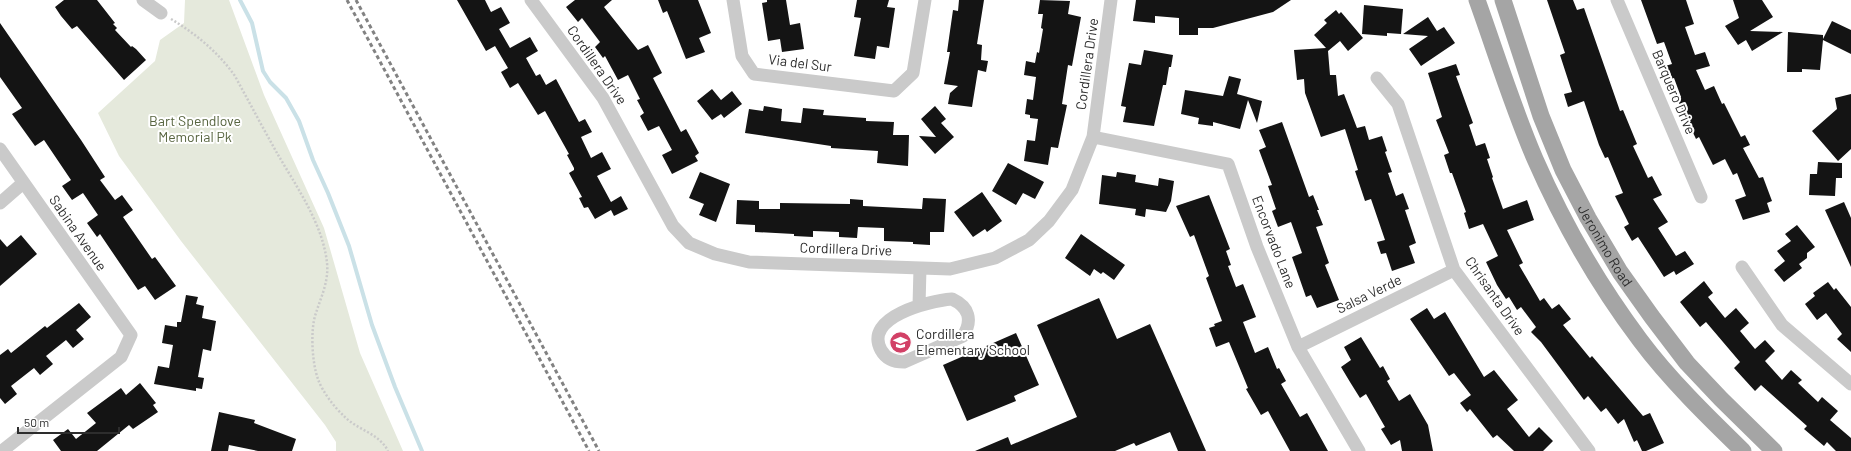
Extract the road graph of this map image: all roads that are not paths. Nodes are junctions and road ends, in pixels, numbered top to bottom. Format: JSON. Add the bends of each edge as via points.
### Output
{"nodes":[{"id":1,"x":143,"y":0,"type":"edge"},
{"id":2,"x":531,"y":0,"type":"edge"},
{"id":3,"x":733,"y":0,"type":"edge"},
{"id":4,"x":925,"y":0,"type":"edge"},
{"id":5,"x":1112,"y":0,"type":"edge"},
{"id":6,"x":1477,"y":0,"type":"edge"},
{"id":7,"x":1503,"y":0,"type":"edge"},
{"id":8,"x":1617,"y":0,"type":"edge"},
{"id":9,"x":161,"y":13,"type":"road end"},
{"id":10,"x":1377,"y":78,"type":"dead end"},
{"id":11,"x":1093,"y":137,"type":"junction"},
{"id":12,"x":0,"y":149,"type":"edge"},
{"id":13,"x":23,"y":183,"type":"junction"},
{"id":14,"x":1701,"y":197,"type":"dead end"},
{"id":15,"x":0,"y":203,"type":"edge"},
{"id":16,"x":1742,"y":267,"type":"dead end"},
{"id":17,"x":920,"y":268,"type":"junction"},
{"id":18,"x":1454,"y":270,"type":"junction"},
{"id":19,"x":919,"y":306,"type":"junction"},
{"id":20,"x":1298,"y":347,"type":"junction"},
{"id":21,"x":1851,"y":384,"type":"edge"},
{"id":22,"x":2,"y":451,"type":"edge"},
{"id":23,"x":1359,"y":451,"type":"edge"},
{"id":24,"x":1589,"y":451,"type":"edge"},
{"id":25,"x":1743,"y":451,"type":"edge"},
{"id":26,"x":1774,"y":451,"type":"edge"}],
"edges":[{"from":1,"to":9,"type":"street"},
{"from":2,"to":17,"type":"street","name":"Cordillera Drive","via":[[603,98],[673,226],[689,243],[715,254],[749,262]]},
{"from":3,"to":4,"type":"street","name":"Via del Sur","via":[[742,56],[754,74],[894,91],[913,73]]},
{"from":5,"to":11,"type":"street","name":"Cordillera Drive"},
{"from":6,"to":25,"type":"main road","name":"Jeronimo Road","via":[[1535,159],[1579,246],[1640,340],[1704,414]]},
{"from":7,"to":26,"type":"main road","name":"Jeronimo Road","via":[[1541,116],[1563,170],[1620,272],[1687,363]]},
{"from":8,"to":14,"type":"street","name":"Barquero Drive"},
{"from":10,"to":18,"type":"street","name":"Chrisanta Drive","via":[[1398,104]]},
{"from":11,"to":17,"type":"street","name":"Cordillera Drive","via":[[1072,190],[1049,221],[1029,240],[995,258],[950,269]]},
{"from":11,"to":20,"type":"street","name":"Encorvado Lane","via":[[1228,164],[1257,247]]},
{"from":12,"to":13,"type":"street","name":"Sabina Avenue"},
{"from":13,"to":15,"type":"street"},
{"from":13,"to":22,"type":"street","name":"Sabina Avenue","via":[[131,335],[121,357]]},
{"from":16,"to":21,"type":"street","via":[[1782,325]]},
{"from":17,"to":19,"type":"street"},
{"from":18,"to":20,"type":"street","name":"Salsa Verde"},
{"from":18,"to":24,"type":"street","name":"Chrisanta Drive"},
{"from":19,"to":19,"type":"street","via":[[889,318],[879,330],[878,344],[884,354],[895,362],[904,362],[963,336],[968,328],[969,318],[961,303],[952,299]]},
{"from":20,"to":23,"type":"street","name":"Encorvado Lane"}]}
